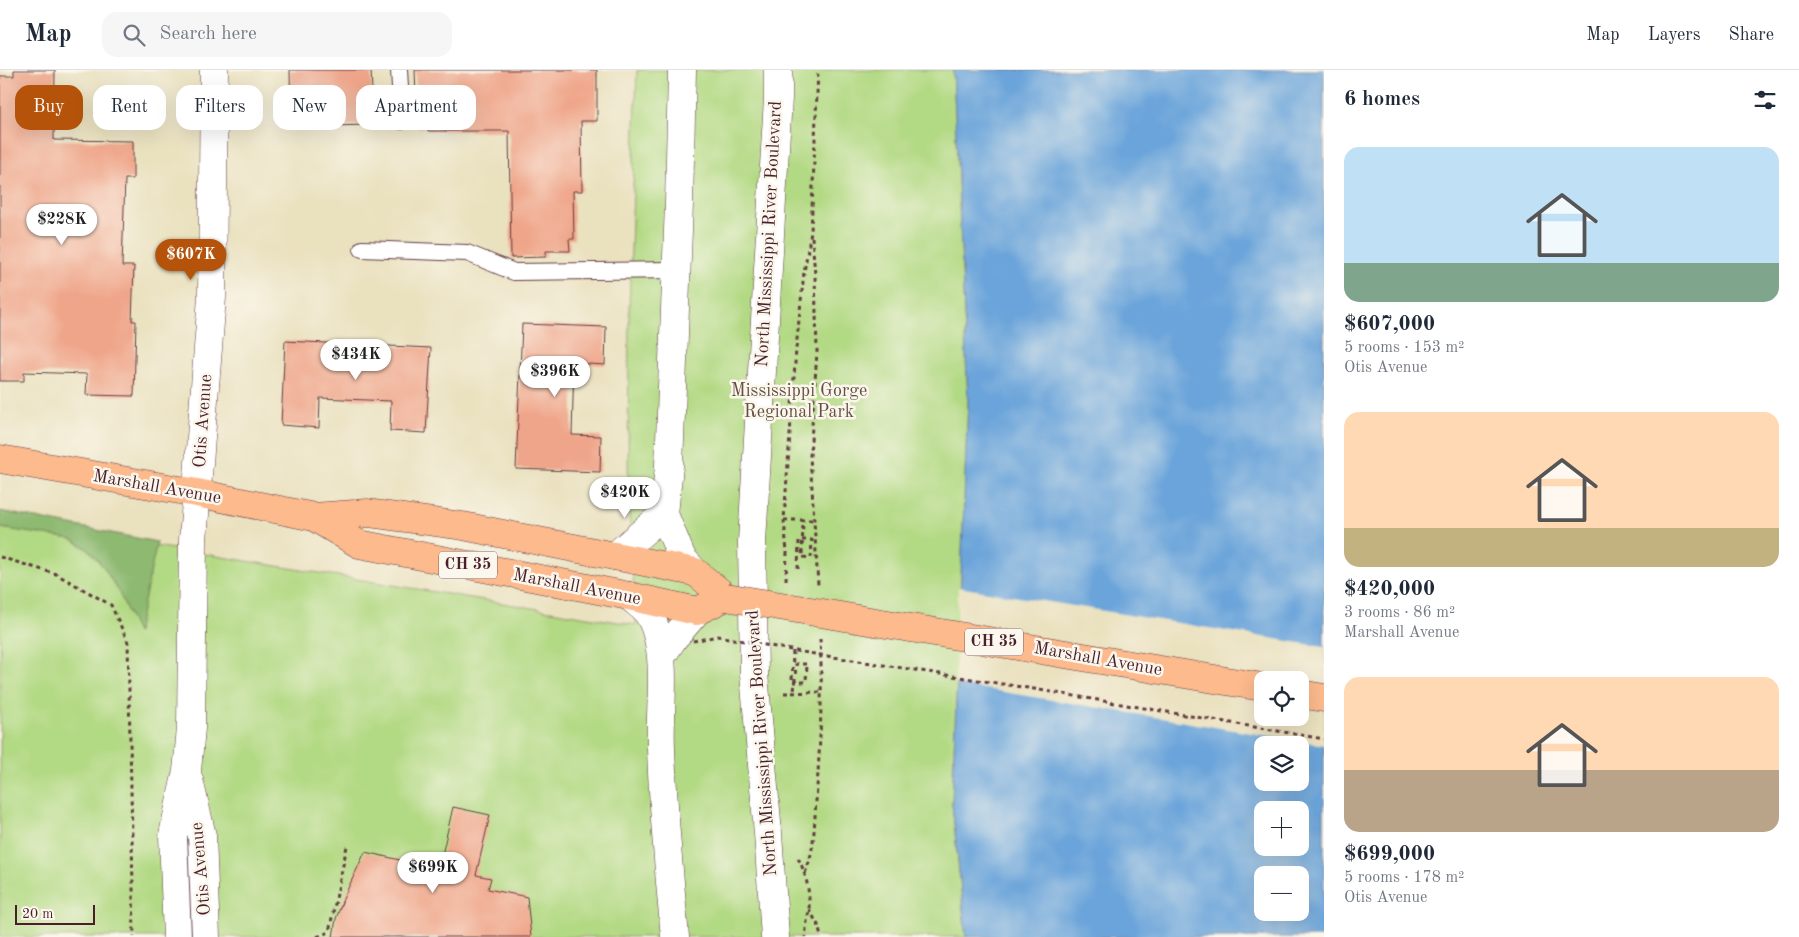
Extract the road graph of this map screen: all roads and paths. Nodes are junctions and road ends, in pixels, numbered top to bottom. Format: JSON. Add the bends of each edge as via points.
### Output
{"nodes":[{"id":1,"x":214,"y":70,"type":"edge"},
{"id":2,"x":399,"y":70,"type":"edge"},
{"id":3,"x":682,"y":70,"type":"edge"},
{"id":4,"x":778,"y":70,"type":"edge"},
{"id":5,"x":818,"y":70,"type":"edge"},
{"id":6,"x":400,"y":85,"type":"edge"},
{"id":7,"x":811,"y":232,"type":"junction"},
{"id":8,"x":362,"y":249,"type":"dead end"},
{"id":9,"x":677,"y":270,"type":"junction"},
{"id":10,"x":0,"y":459,"type":"edge"},
{"id":11,"x":197,"y":493,"type":"junction"},
{"id":12,"x":664,"y":514,"type":"junction"},
{"id":13,"x":314,"y":517,"type":"junction"},
{"id":14,"x":784,"y":520,"type":"junction"},
{"id":15,"x":814,"y":520,"type":"junction"},
{"id":16,"x":804,"y":521,"type":"junction"},
{"id":17,"x":0,"y":556,"type":"edge"},
{"id":18,"x":615,"y":556,"type":"junction"},
{"id":19,"x":798,"y":569,"type":"dead end"},
{"id":20,"x":696,"y":572,"type":"junction"},
{"id":21,"x":818,"y":586,"type":"dead end"},
{"id":22,"x":785,"y":589,"type":"dead end"},
{"id":23,"x":629,"y":596,"type":"junction"},
{"id":24,"x":726,"y":597,"type":"junction"},
{"id":25,"x":698,"y":611,"type":"junction"},
{"id":26,"x":820,"y":635,"type":"dead end"},
{"id":27,"x":693,"y":641,"type":"dead end"},
{"id":28,"x":782,"y":644,"type":"dead end"},
{"id":29,"x":793,"y":651,"type":"junction"},
{"id":30,"x":782,"y":653,"type":"dead end"},
{"id":31,"x":661,"y":657,"type":"junction"},
{"id":32,"x":783,"y":686,"type":"dead end"},
{"id":33,"x":1254,"y":686,"type":"edge"},
{"id":34,"x":821,"y":692,"type":"junction"},
{"id":35,"x":784,"y":693,"type":"junction"},
{"id":36,"x":794,"y":693,"type":"junction"},
{"id":37,"x":1309,"y":696,"type":"edge"},
{"id":38,"x":1324,"y":698,"type":"edge"},
{"id":39,"x":784,"y":703,"type":"dead end"},
{"id":40,"x":1324,"y":739,"type":"edge"},
{"id":41,"x":187,"y":771,"type":"junction"},
{"id":42,"x":347,"y":846,"type":"dead end"},
{"id":43,"x":798,"y":857,"type":"dead end"},
{"id":44,"x":806,"y":872,"type":"junction"},
{"id":45,"x":809,"y":909,"type":"junction"},
{"id":46,"x":134,"y":937,"type":"edge"},
{"id":47,"x":176,"y":937,"type":"edge"},
{"id":48,"x":206,"y":937,"type":"edge"},
{"id":49,"x":317,"y":937,"type":"edge"},
{"id":50,"x":675,"y":937,"type":"edge"},
{"id":51,"x":775,"y":937,"type":"edge"},
{"id":52,"x":806,"y":937,"type":"edge"},
{"id":53,"x":821,"y":937,"type":"edge"}],
"edges":[{"from":1,"to":11,"type":"street","name":"Otis Avenue","via":[[212,297]]},
{"from":2,"to":6,"type":"lane"},
{"from":3,"to":9,"type":"street"},
{"from":4,"to":51,"type":"street","name":"North Mississippi River Boulevard","via":[[752,542],[754,674]]},
{"from":5,"to":7,"type":"path"},
{"from":7,"to":14,"type":"path","via":[[796,349]]},
{"from":7,"to":15,"type":"path","via":[[817,351],[810,456]]},
{"from":8,"to":9,"type":"lane","via":[[467,254],[514,272]]},
{"from":9,"to":12,"type":"street"},
{"from":10,"to":11,"type":"main road","name":"Marshall Avenue","number":"CH 35"},
{"from":11,"to":13,"type":"main road","name":"Marshall Avenue","number":"CH 35"},
{"from":11,"to":41,"type":"street","name":"Otis Avenue"},
{"from":12,"to":18,"type":"street"},
{"from":12,"to":20,"type":"street","via":[[682,558]]},
{"from":13,"to":18,"type":"main road","name":"Marshall Avenue","number":"CH 35","via":[[368,513],[463,526]]},
{"from":13,"to":23,"type":"main road","name":"Marshall Avenue","number":"CH 35","via":[[359,544]]},
{"from":14,"to":16,"type":"path"},
{"from":14,"to":22,"type":"path","via":[[787,552]]},
{"from":15,"to":16,"type":"path"},
{"from":15,"to":21,"type":"path"},
{"from":16,"to":19,"type":"path","via":[[803,530],[803,539],[802,548],[802,557],[811,558],[812,540],[806,540],[799,540]]},
{"from":17,"to":46,"type":"path","via":[[56,574],[111,605],[128,642]]},
{"from":18,"to":20,"type":"main road","name":"Marshall Avenue","number":"CH 35"},
{"from":20,"to":24,"type":"main road","name":"Marshall Avenue","number":"CH 35"},
{"from":23,"to":25,"type":"main road","name":"Marshall Avenue","number":"CH 35"},
{"from":23,"to":31,"type":"street","via":[[650,613]]},
{"from":24,"to":25,"type":"main road"},
{"from":24,"to":33,"type":"main road","name":"Marshall Avenue","number":"CH 35","bridge":true},
{"from":25,"to":31,"type":"street"},
{"from":26,"to":34,"type":"path"},
{"from":27,"to":29,"type":"path","bridge":true,"via":[[718,636]]},
{"from":28,"to":30,"type":"path"},
{"from":29,"to":36,"type":"path","via":[[792,682],[799,682],[806,682],[807,664],[796,664],[795,674],[795,684]]},
{"from":29,"to":40,"type":"path","bridge":true},
{"from":31,"to":50,"type":"street","via":[[660,747]]},
{"from":32,"to":35,"type":"path"},
{"from":34,"to":36,"type":"path"},
{"from":34,"to":44,"type":"path","via":[[812,854]]},
{"from":35,"to":36,"type":"path"},
{"from":35,"to":39,"type":"path"},
{"from":37,"to":38,"type":"main road"},
{"from":41,"to":47,"type":"street","name":"Otis Avenue","via":[[173,835]]},
{"from":41,"to":48,"type":"street","name":"Otis Avenue","via":[[202,836]]},
{"from":42,"to":49,"type":"path","via":[[329,932]]},
{"from":43,"to":44,"type":"path"},
{"from":44,"to":45,"type":"path"},
{"from":45,"to":52,"type":"path"},
{"from":45,"to":53,"type":"path"}]}
